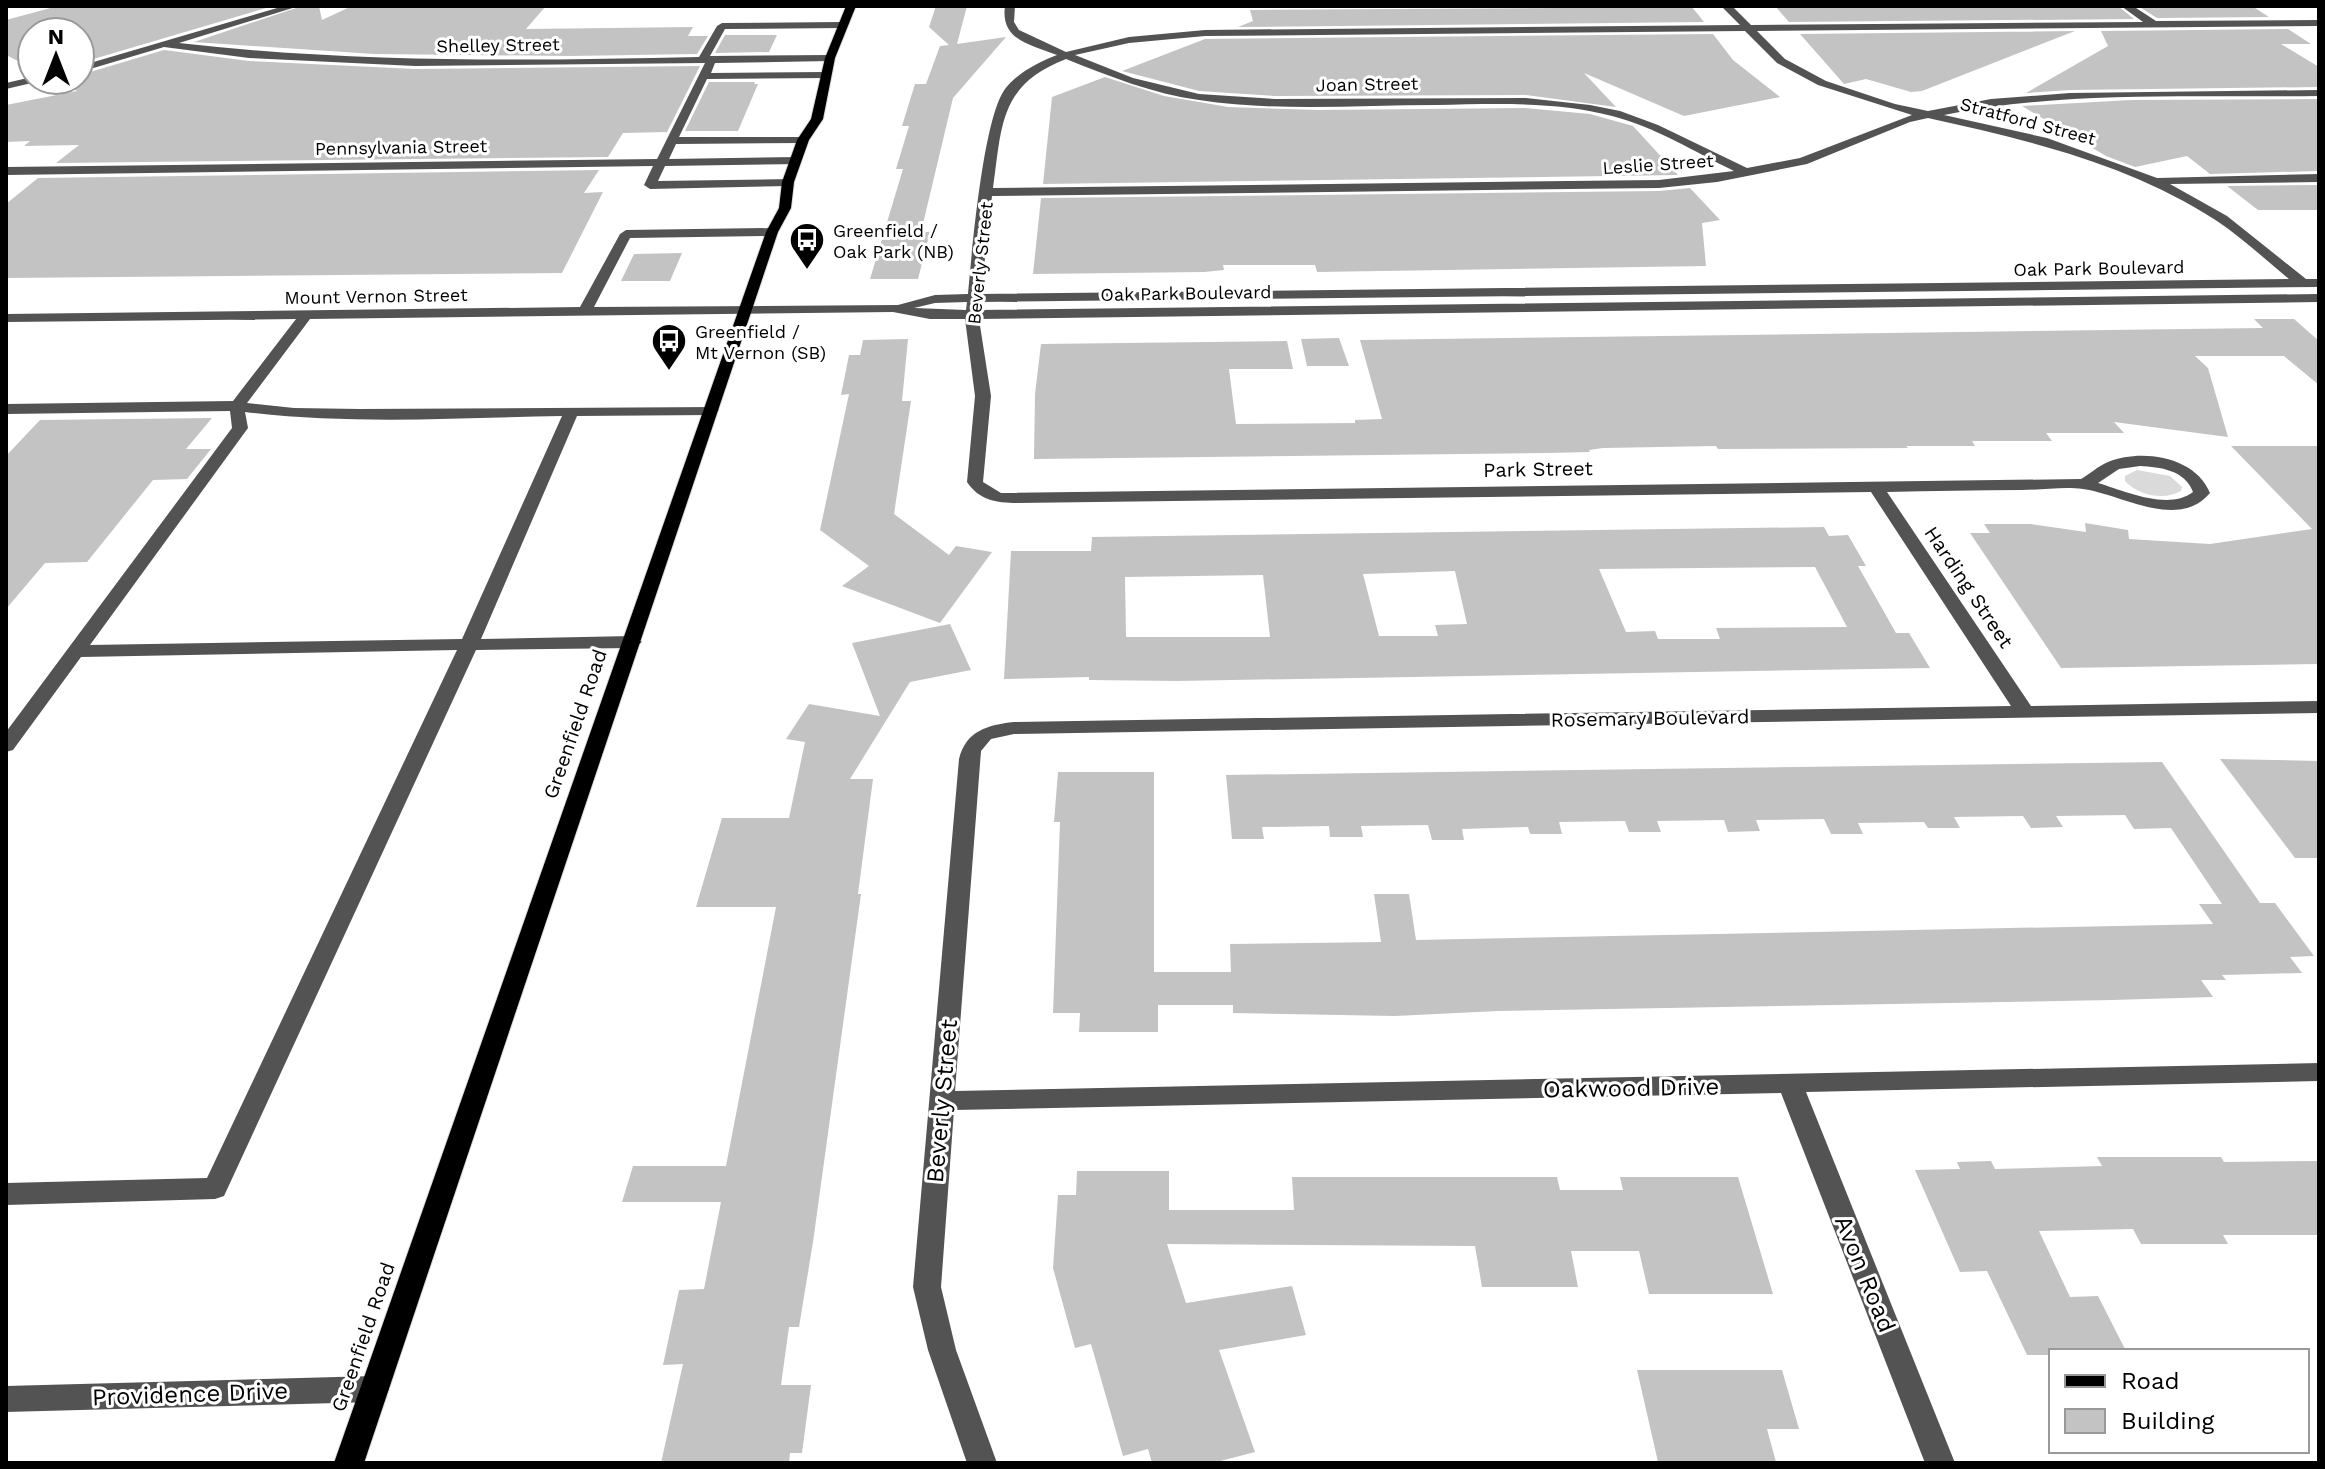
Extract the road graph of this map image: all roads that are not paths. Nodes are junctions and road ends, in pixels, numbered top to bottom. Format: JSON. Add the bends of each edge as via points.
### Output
{"nodes":[{"id":1,"x":294,"y":6,"type":"edge"},
{"id":2,"x":851,"y":6,"type":"edge"},
{"id":3,"x":1010,"y":6,"type":"edge"},
{"id":4,"x":1726,"y":6,"type":"edge"},
{"id":5,"x":2126,"y":6,"type":"edge"},
{"id":6,"x":2319,"y":23,"type":"edge"},
{"id":7,"x":2153,"y":24,"type":"junction"},
{"id":8,"x":842,"y":25,"type":"junction"},
{"id":9,"x":1746,"y":28,"type":"junction"},
{"id":10,"x":167,"y":45,"type":"junction"},
{"id":11,"x":1066,"y":56,"type":"junction"},
{"id":12,"x":830,"y":58,"type":"junction"},
{"id":13,"x":708,"y":59,"type":"junction"},
{"id":14,"x":96,"y":65,"type":"edge"},
{"id":15,"x":825,"y":75,"type":"junction"},
{"id":16,"x":703,"y":76,"type":"junction"},
{"id":17,"x":2319,"y":93,"type":"edge"},
{"id":18,"x":1926,"y":114,"type":"junction"},
{"id":19,"x":803,"y":140,"type":"junction"},
{"id":20,"x":670,"y":141,"type":"junction"},
{"id":21,"x":796,"y":161,"type":"junction"},
{"id":22,"x":660,"y":162,"type":"junction"},
{"id":23,"x":6,"y":171,"type":"edge"},
{"id":24,"x":1747,"y":173,"type":"junction"},
{"id":25,"x":2319,"y":178,"type":"edge"},
{"id":26,"x":788,"y":182,"type":"junction"},
{"id":27,"x":2157,"y":182,"type":"junction"},
{"id":28,"x":987,"y":192,"type":"junction"},
{"id":29,"x":772,"y":232,"type":"junction"},
{"id":30,"x":1880,"y":288,"type":"junction"},
{"id":31,"x":2315,"y":290,"type":"edge"},
{"id":32,"x":975,"y":298,"type":"junction"},
{"id":33,"x":1478,"y":300,"type":"junction"},
{"id":34,"x":1891,"y":302,"type":"junction"},
{"id":35,"x":893,"y":308,"type":"junction"},
{"id":36,"x":746,"y":310,"type":"junction"},
{"id":37,"x":584,"y":312,"type":"junction"},
{"id":38,"x":974,"y":314,"type":"junction"},
{"id":39,"x":306,"y":315,"type":"junction"},
{"id":40,"x":6,"y":318,"type":"edge"},
{"id":41,"x":237,"y":406,"type":"junction"},
{"id":42,"x":6,"y":409,"type":"edge"},
{"id":43,"x":711,"y":410,"type":"junction"},
{"id":44,"x":571,"y":413,"type":"junction"},
{"id":45,"x":2084,"y":484,"type":"junction"},
{"id":46,"x":1876,"y":487,"type":"junction"},
{"id":47,"x":992,"y":496,"type":"joint"},
{"id":48,"x":633,"y":642,"type":"junction"},
{"id":49,"x":469,"y":644,"type":"junction"},
{"id":50,"x":76,"y":651,"type":"junction"},
{"id":51,"x":2319,"y":707,"type":"edge"},
{"id":52,"x":2025,"y":712,"type":"junction"},
{"id":53,"x":982,"y":735,"type":"joint"},
{"id":54,"x":6,"y":746,"type":"edge"},
{"id":55,"x":2319,"y":1072,"type":"edge"},
{"id":56,"x":1790,"y":1084,"type":"junction"},
{"id":57,"x":942,"y":1101,"type":"junction"},
{"id":58,"x":6,"y":1194,"type":"edge"},
{"id":59,"x":374,"y":1389,"type":"junction"},
{"id":60,"x":6,"y":1399,"type":"edge"},
{"id":61,"x":349,"y":1463,"type":"edge"},
{"id":62,"x":982,"y":1463,"type":"edge"},
{"id":63,"x":1940,"y":1463,"type":"edge"}],
"edges":[{"from":1,"to":10,"type":"street"},
{"from":2,"to":8,"type":"main road","name":"Greenfield Road"},
{"from":3,"to":11,"type":"street","name":"Joan Street","via":[[1012,32]]},
{"from":4,"to":9,"type":"street","name":"Stratford Street"},
{"from":5,"to":7,"type":"street"},
{"from":6,"to":7,"type":"street","name":"Beverly Street"},
{"from":7,"to":9,"type":"street","name":"Beverly Street"},
{"from":8,"to":12,"type":"main road","name":"Greenfield Road"},
{"from":8,"to":13,"type":"street","via":[[722,26]]},
{"from":9,"to":11,"type":"street","name":"Beverly Street","via":[[1205,33],[1140,39]]},
{"from":9,"to":18,"type":"street","name":"Stratford Street","via":[[1781,61],[1808,77],[1866,100]]},
{"from":10,"to":13,"type":"street","name":"Shelley Street","via":[[342,61]]},
{"from":10,"to":14,"type":"street"},
{"from":11,"to":24,"type":"street","name":"Joan Street","via":[[1152,88],[1223,100],[1506,100],[1580,106],[1632,118]]},
{"from":11,"to":28,"type":"street","name":"Beverly Street","via":[[1024,78],[1004,99]]},
{"from":12,"to":13,"type":"street","name":"Shelley Street"},
{"from":12,"to":15,"type":"main road","name":"Greenfield Road"},
{"from":13,"to":16,"type":"street"},
{"from":15,"to":16,"type":"street"},
{"from":15,"to":19,"type":"main road","name":"Greenfield Road","via":[[817,119]]},
{"from":16,"to":20,"type":"street"},
{"from":17,"to":18,"type":"street","name":"Leslie Street","via":[[2043,97]]},
{"from":18,"to":24,"type":"street","name":"Leslie Street","via":[[1828,153]]},
{"from":18,"to":27,"type":"street","name":"Stratford Street","via":[[2043,140]]},
{"from":19,"to":20,"type":"street"},
{"from":19,"to":21,"type":"main road","name":"Greenfield Road"},
{"from":20,"to":22,"type":"street"},
{"from":21,"to":22,"type":"street","name":"Pennsylvania Street"},
{"from":21,"to":26,"type":"main road","name":"Greenfield Road"},
{"from":22,"to":23,"type":"street","name":"Pennsylvania Street"},
{"from":22,"to":26,"type":"street","via":[[650,185]]},
{"from":24,"to":28,"type":"street","name":"Leslie Street","via":[[1633,186]]},
{"from":25,"to":27,"type":"street"},
{"from":26,"to":29,"type":"main road","name":"Greenfield Road","via":[[785,208]]},
{"from":27,"to":31,"type":"street","name":"Stratford Street","via":[[2222,219]]},
{"from":28,"to":32,"type":"street","name":"Beverly Street"},
{"from":29,"to":36,"type":"main road","name":"Greenfield Road"},
{"from":29,"to":37,"type":"street","via":[[626,234]]},
{"from":30,"to":31,"type":"street","name":"Oak Park Boulevard"},
{"from":30,"to":33,"type":"street","name":"Oak Park Boulevard"},
{"from":30,"to":34,"type":"street"},
{"from":31,"to":34,"type":"street","name":"Oak Park Boulevard"},
{"from":32,"to":33,"type":"street","name":"Oak Park Boulevard"},
{"from":32,"to":35,"type":"street","name":"Oak Park Boulevard"},
{"from":32,"to":38,"type":"street","name":"Beverly Street"},
{"from":33,"to":34,"type":"street","name":"Oak Park Boulevard"},
{"from":33,"to":38,"type":"street","name":"Oak Park Boulevard"},
{"from":35,"to":36,"type":"street","name":"Oak Park Boulevard"},
{"from":35,"to":38,"type":"street","name":"Oak Park Boulevard","via":[[930,315]]},
{"from":36,"to":37,"type":"street","name":"Mount Vernon Street"},
{"from":36,"to":43,"type":"main road","name":"Greenfield Road"},
{"from":37,"to":39,"type":"street","name":"Mount Vernon Street"},
{"from":38,"to":47,"type":"street","name":"Beverly Street","via":[[984,395],[975,482]]},
{"from":39,"to":40,"type":"street","name":"Mount Vernon Street"},
{"from":39,"to":41,"type":"street"},
{"from":41,"to":42,"type":"street"},
{"from":41,"to":44,"type":"street","via":[[294,413]]},
{"from":41,"to":50,"type":"street","via":[[240,428]]},
{"from":43,"to":44,"type":"street"},
{"from":43,"to":48,"type":"main road","name":"Greenfield Road"},
{"from":44,"to":49,"type":"street"},
{"from":45,"to":45,"type":"street","name":"Park Street","via":[[2112,466],[2142,462],[2180,471],[2197,482],[2202,493],[2193,502],[2171,505]]},
{"from":45,"to":46,"type":"street","name":"Park Street"},
{"from":46,"to":47,"type":"street","name":"Park Street"},
{"from":46,"to":52,"type":"street","name":"Harding Street"},
{"from":48,"to":49,"type":"street"},
{"from":48,"to":59,"type":"main road","name":"Greenfield Road"},
{"from":49,"to":50,"type":"street"},
{"from":49,"to":58,"type":"street","via":[[215,1188]]},
{"from":50,"to":54,"type":"street"},
{"from":51,"to":52,"type":"street","name":"Rosemary Boulevard"},
{"from":52,"to":53,"type":"street","name":"Rosemary Boulevard","via":[[1014,728]]},
{"from":53,"to":57,"type":"street","name":"Beverly Street","via":[[969,759]]},
{"from":55,"to":56,"type":"street","name":"Oakwood Drive"},
{"from":56,"to":57,"type":"street","name":"Oakwood Drive"},
{"from":56,"to":63,"type":"street","name":"Avon Road"},
{"from":57,"to":62,"type":"street","name":"Beverly Street","via":[[927,1287],[942,1350]]},
{"from":59,"to":60,"type":"street","name":"Providence Drive"},
{"from":59,"to":61,"type":"main road","name":"Greenfield Road"}]}
